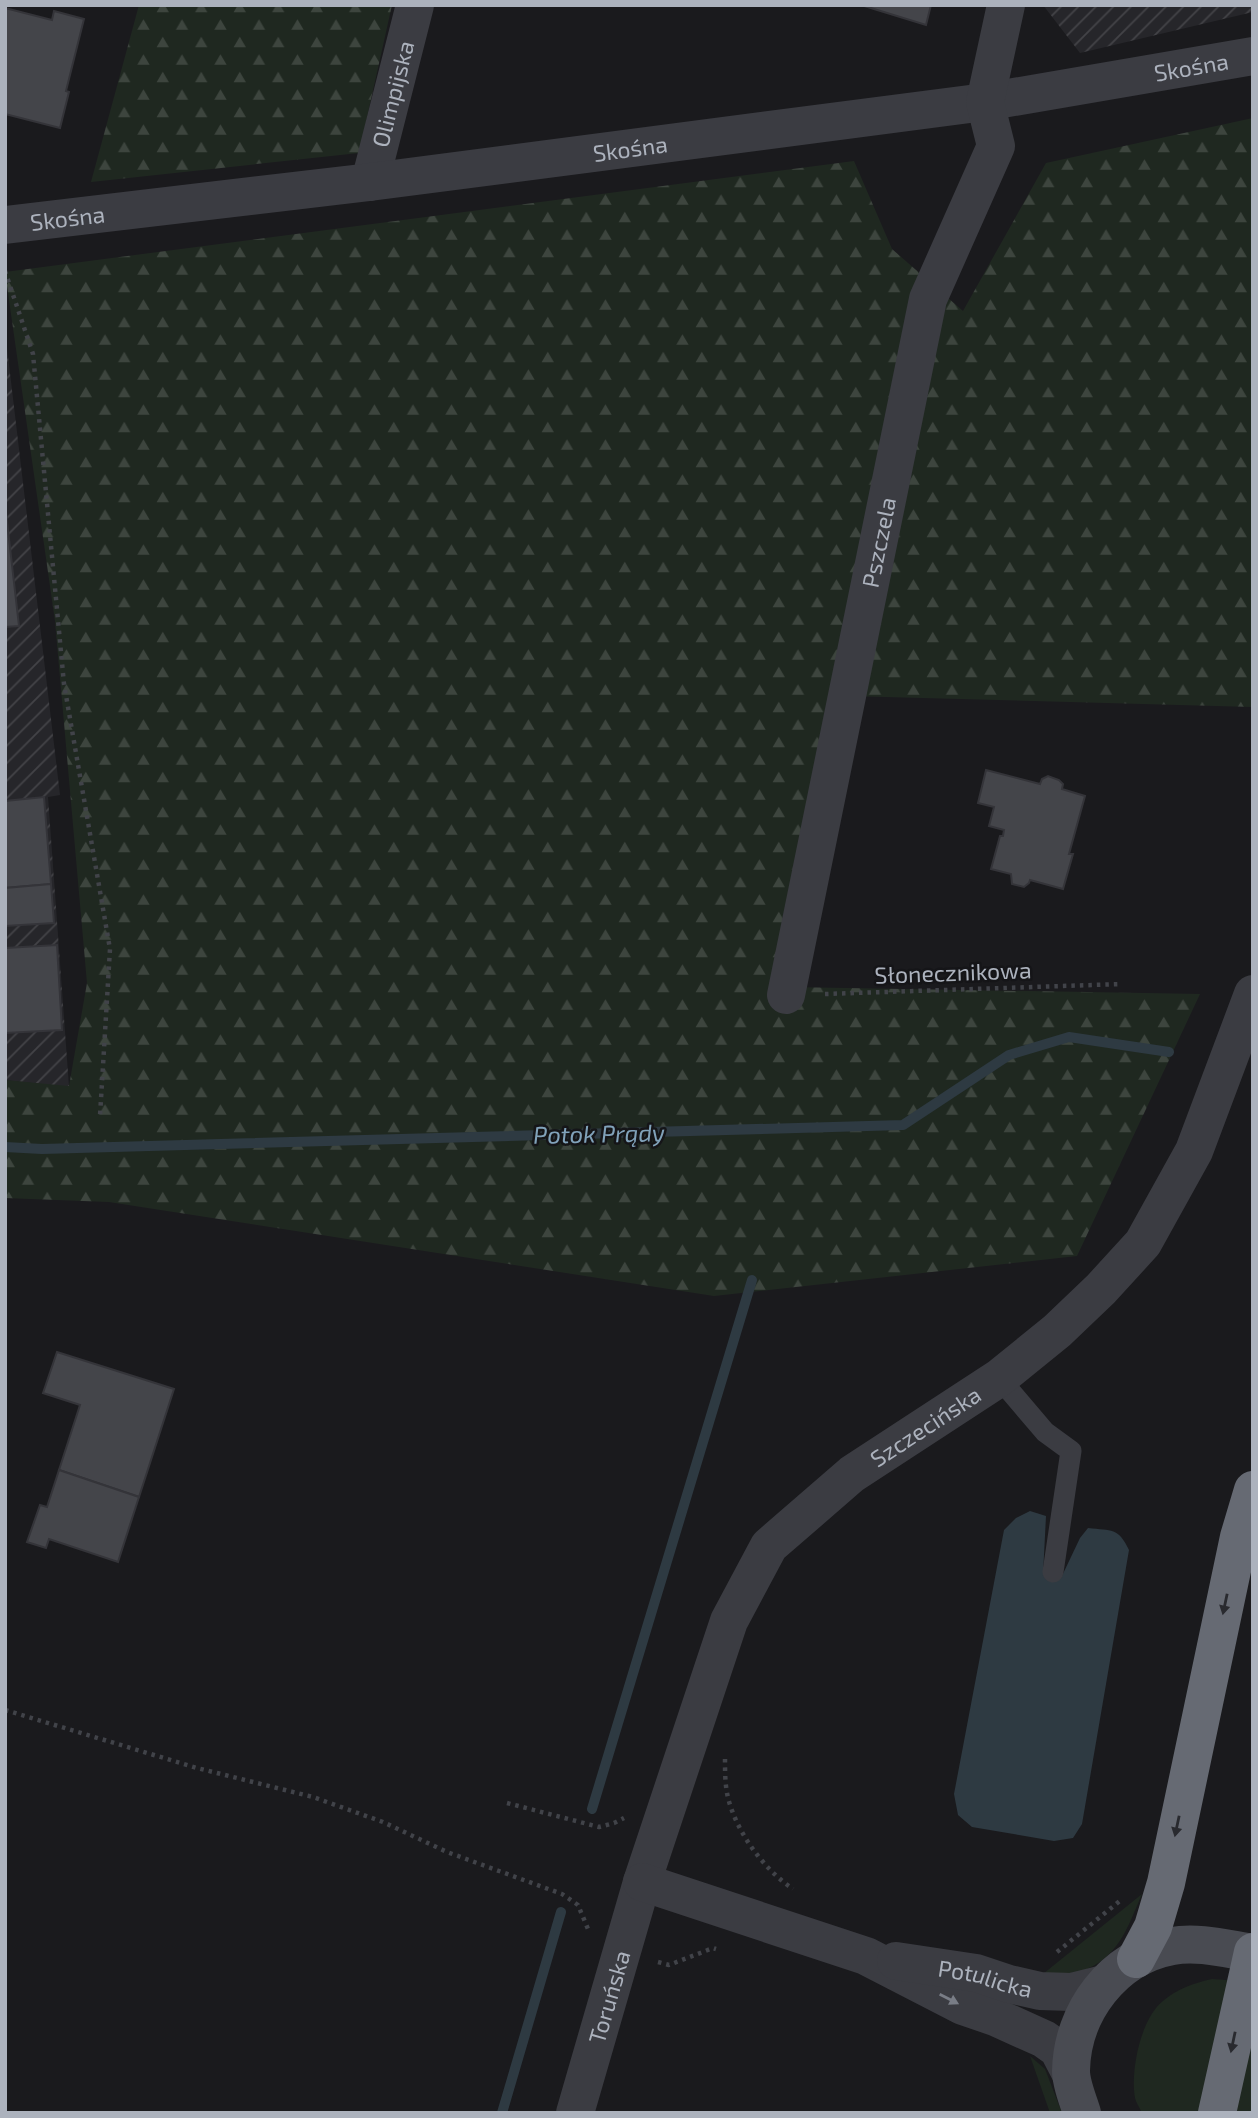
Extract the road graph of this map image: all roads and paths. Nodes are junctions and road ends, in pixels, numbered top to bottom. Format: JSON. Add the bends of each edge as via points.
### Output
{"nodes":[{"id":1,"x":415,"y":5,"type":"edge"},
{"id":2,"x":1006,"y":5,"type":"edge"},
{"id":3,"x":1253,"y":56,"type":"edge"},
{"id":4,"x":985,"y":102,"type":"junction"},
{"id":5,"x":370,"y":182,"type":"junction"},
{"id":6,"x":5,"y":225,"type":"edge"},
{"id":7,"x":5,"y":271,"type":"edge"},
{"id":8,"x":1122,"y":984,"type":"dead end"},
{"id":9,"x":1253,"y":994,"type":"edge"},
{"id":10,"x":786,"y":995,"type":"joint"},
{"id":11,"x":100,"y":1116,"type":"dead end"},
{"id":12,"x":999,"y":1378,"type":"junction"},
{"id":13,"x":1253,"y":1489,"type":"edge"},
{"id":14,"x":1052,"y":1572,"type":"dead end"},
{"id":15,"x":5,"y":1710,"type":"edge"},
{"id":16,"x":726,"y":1747,"type":"dead end"},
{"id":17,"x":507,"y":1802,"type":"dead end"},
{"id":18,"x":628,"y":1816,"type":"dead end"},
{"id":19,"x":642,"y":1882,"type":"junction"},
{"id":20,"x":793,"y":1889,"type":"dead end"},
{"id":21,"x":1128,"y":1894,"type":"dead end"},
{"id":22,"x":724,"y":1951,"type":"dead end"},
{"id":23,"x":622,"y":1953,"type":"junction"},
{"id":24,"x":1253,"y":1953,"type":"edge"},
{"id":25,"x":866,"y":1956,"type":"junction"},
{"id":26,"x":1051,"y":1957,"type":"dead end"},
{"id":27,"x":1136,"y":1959,"type":"junction"},
{"id":28,"x":1104,"y":1984,"type":"junction"},
{"id":29,"x":1071,"y":2074,"type":"junction"},
{"id":30,"x":575,"y":2113,"type":"edge"},
{"id":31,"x":1082,"y":2113,"type":"edge"},
{"id":32,"x":1217,"y":2113,"type":"edge"}],
"edges":[{"from":1,"to":5,"type":"street","name":"Olimpijska"},
{"from":2,"to":4,"type":"street"},
{"from":3,"to":4,"type":"street","name":"Skośna"},
{"from":4,"to":5,"type":"street","name":"Skośna"},
{"from":4,"to":10,"type":"street","name":"Pszczela","via":[[996,146],[929,299]]},
{"from":5,"to":6,"type":"street","name":"Skośna"},
{"from":7,"to":11,"type":"path","via":[[33,354],[64,684],[110,949]]},
{"from":8,"to":10,"type":"path","name":"Słonecznikowa"},
{"from":9,"to":12,"type":"street","name":"Szczecińska","via":[[1194,1151],[1143,1243],[1057,1331]]},
{"from":12,"to":14,"type":"lane","via":[[1045,1432],[1072,1451]]},
{"from":12,"to":19,"type":"street","name":"Szczecińska","via":[[852,1474],[769,1546],[729,1621]]},
{"from":13,"to":27,"type":"highway","one_way":true,"via":[[1166,1883],[1153,1927]]},
{"from":15,"to":23,"type":"path","via":[[197,1768],[313,1797],[383,1822],[447,1852],[562,1894],[578,1905],[589,1929],[590,1947]]},
{"from":16,"to":20,"type":"path","via":[[727,1795],[741,1830],[760,1858]]},
{"from":17,"to":18,"type":"path","via":[[599,1827]]},
{"from":19,"to":23,"type":"street","name":"Toruńska"},
{"from":19,"to":25,"type":"street","name":"Potulicka"},
{"from":21,"to":26,"type":"path"},
{"from":22,"to":23,"type":"path","via":[[713,1948],[669,1965]]},
{"from":23,"to":30,"type":"street","name":"Toruńska"},
{"from":24,"to":27,"type":"main road","via":[[1172,1946]]},
{"from":24,"to":32,"type":"highway","one_way":true,"bridge":true},
{"from":25,"to":28,"type":"street","name":"Potulicka","via":[[976,1973],[1040,1991],[1072,1992]]},
{"from":25,"to":29,"type":"street","name":"Potulicka","one_way":true,"via":[[963,2006],[1044,2039],[1058,2049]]},
{"from":27,"to":28,"type":"main road"},
{"from":28,"to":29,"type":"main road","via":[[1084,2013]]},
{"from":29,"to":31,"type":"main road"}]}
